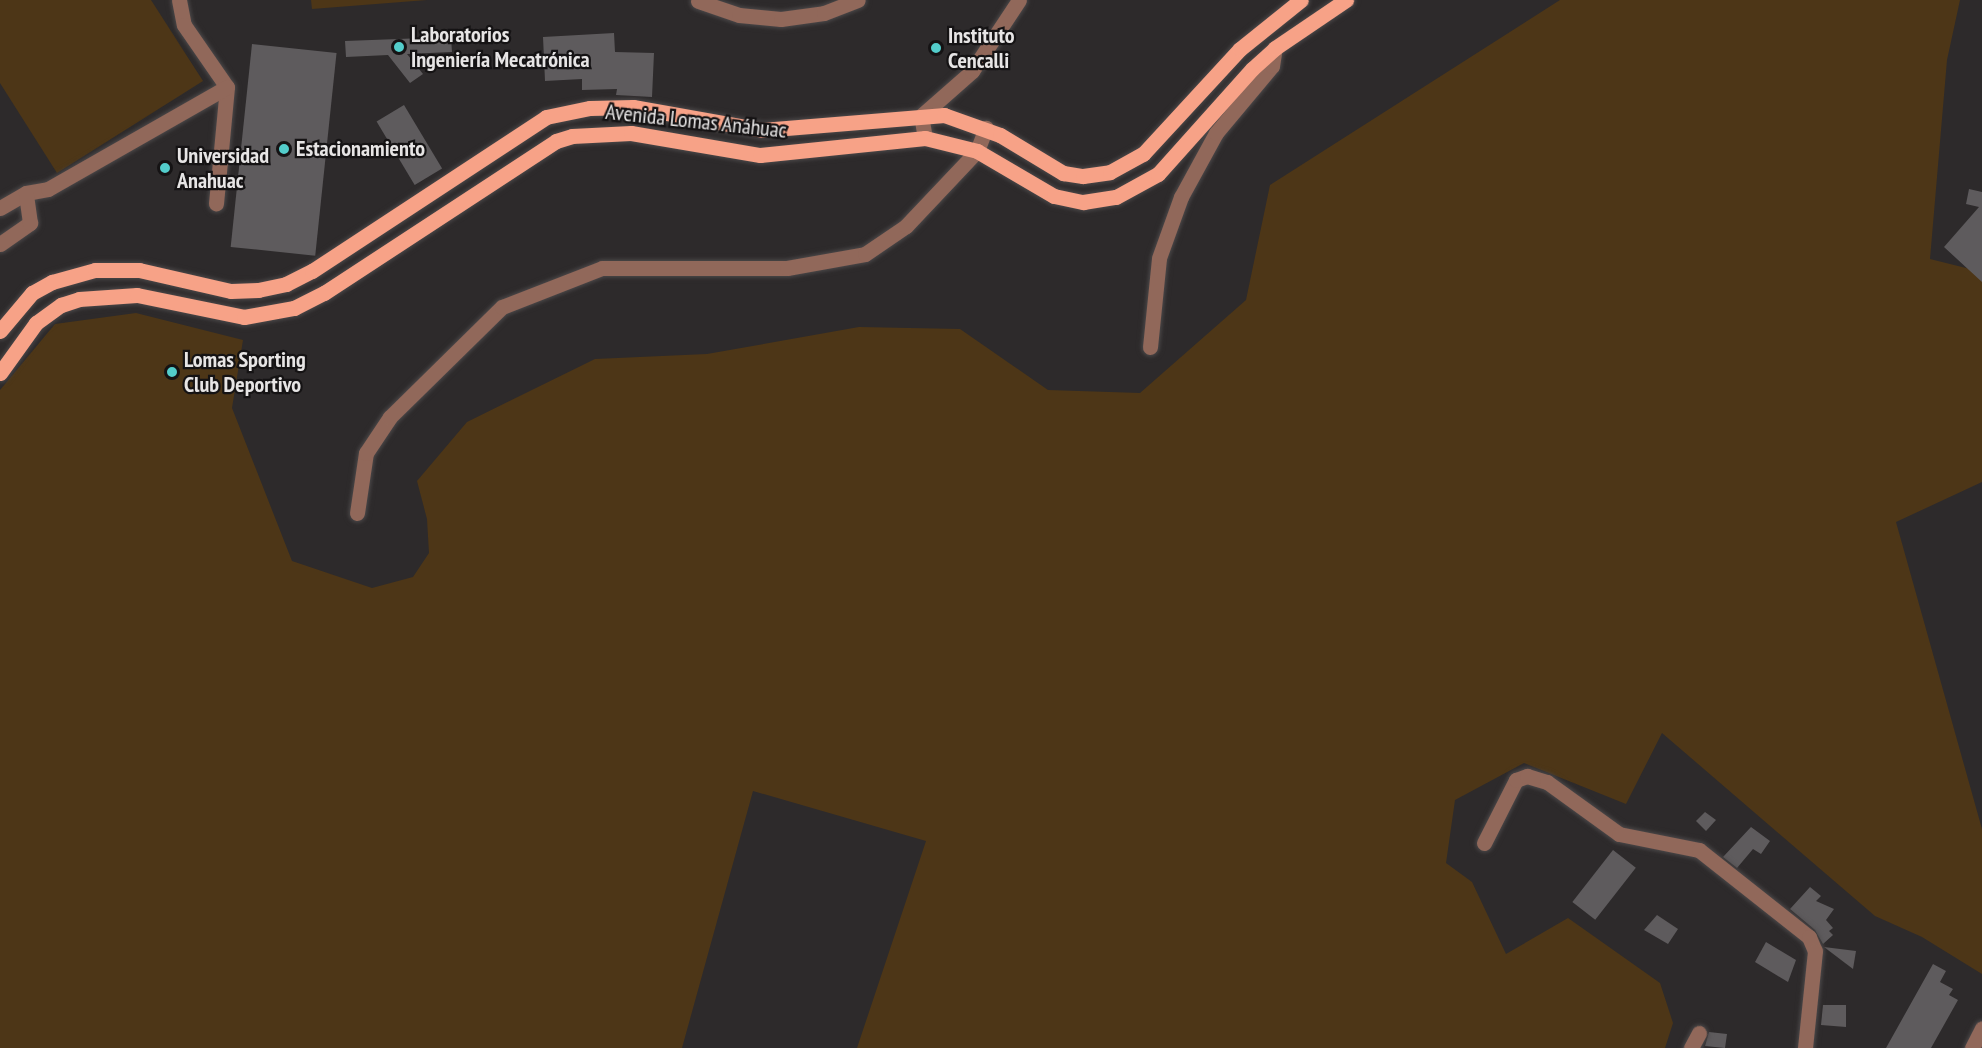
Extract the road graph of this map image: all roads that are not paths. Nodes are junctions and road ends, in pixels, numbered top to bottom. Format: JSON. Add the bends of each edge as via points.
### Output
{"nodes":[{"id":1,"x":179,"y":0,"type":"edge"},
{"id":2,"x":858,"y":0,"type":"edge"},
{"id":3,"x":1019,"y":0,"type":"edge"},
{"id":4,"x":1301,"y":0,"type":"edge"},
{"id":5,"x":1347,"y":0,"type":"edge"},
{"id":6,"x":698,"y":1,"type":"edge"},
{"id":7,"x":1275,"y":48,"type":"junction"},
{"id":8,"x":228,"y":87,"type":"junction"},
{"id":9,"x":921,"y":116,"type":"junction"},
{"id":10,"x":986,"y":128,"type":"junction"},
{"id":11,"x":925,"y":138,"type":"junction"},
{"id":12,"x":977,"y":151,"type":"junction"},
{"id":13,"x":26,"y":193,"type":"junction"},
{"id":14,"x":216,"y":203,"type":"dead end"},
{"id":15,"x":0,"y":207,"type":"edge"},
{"id":16,"x":0,"y":244,"type":"edge"},
{"id":17,"x":0,"y":331,"type":"edge"},
{"id":18,"x":1150,"y":347,"type":"dead end"},
{"id":19,"x":0,"y":373,"type":"edge"},
{"id":20,"x":357,"y":513,"type":"dead end"},
{"id":21,"x":1484,"y":843,"type":"dead end"},
{"id":22,"x":1982,"y":1028,"type":"edge"},
{"id":23,"x":1699,"y":1033,"type":"dead end"},
{"id":24,"x":1691,"y":1048,"type":"edge"},
{"id":25,"x":1805,"y":1048,"type":"edge"},
{"id":26,"x":1972,"y":1048,"type":"edge"}],
"edges":[{"from":1,"to":8,"type":"street","via":[[184,25]]},
{"from":2,"to":6,"type":"street","via":[[824,13],[781,19],[739,15]]},
{"from":3,"to":9,"type":"street","via":[[972,71]]},
{"from":4,"to":10,"type":"main road","name":"Avenida Lomas Anáhuac","via":[[1240,49],[1152,146],[1122,168],[1073,176]]},
{"from":5,"to":7,"type":"main road","name":"Avenida Lomas Anáhuac"},
{"from":7,"to":12,"type":"main road","name":"Avenida Lomas Anáhuac","via":[[1169,164],[1145,183],[1116,197],[1083,202],[1054,196]]},
{"from":7,"to":18,"type":"street","via":[[1272,66],[1216,133],[1181,198],[1159,258]]},
{"from":8,"to":13,"type":"street","via":[[48,189]]},
{"from":8,"to":14,"type":"street"},
{"from":9,"to":10,"type":"main road","name":"Avenida Lomas Anáhuac","via":[[944,115]]},
{"from":9,"to":11,"type":"street"},
{"from":9,"to":17,"type":"main road","name":"Avenida Lomas Anáhuac","via":[[762,129],[633,107],[546,117],[312,271],[286,284],[231,291],[139,270],[95,270],[52,282],[32,293]]},
{"from":10,"to":12,"type":"street"},
{"from":11,"to":12,"type":"main road","name":"Avenida Lomas Anáhuac"},
{"from":11,"to":19,"type":"main road","name":"Avenida Lomas Anáhuac","via":[[760,155],[632,133],[572,136],[556,141],[324,293],[294,308],[244,317],[137,295],[79,299],[61,305],[36,323]]},
{"from":12,"to":20,"type":"street","via":[[906,226],[865,254],[787,268],[602,268],[502,307],[390,417],[366,453]]},
{"from":13,"to":15,"type":"street"},
{"from":13,"to":16,"type":"street","via":[[30,223]]},
{"from":21,"to":25,"type":"street","via":[[1516,780],[1527,776],[1548,782],[1619,834],[1699,850],[1809,937],[1815,951]]},
{"from":22,"to":26,"type":"street"},
{"from":23,"to":24,"type":"street"}]}
